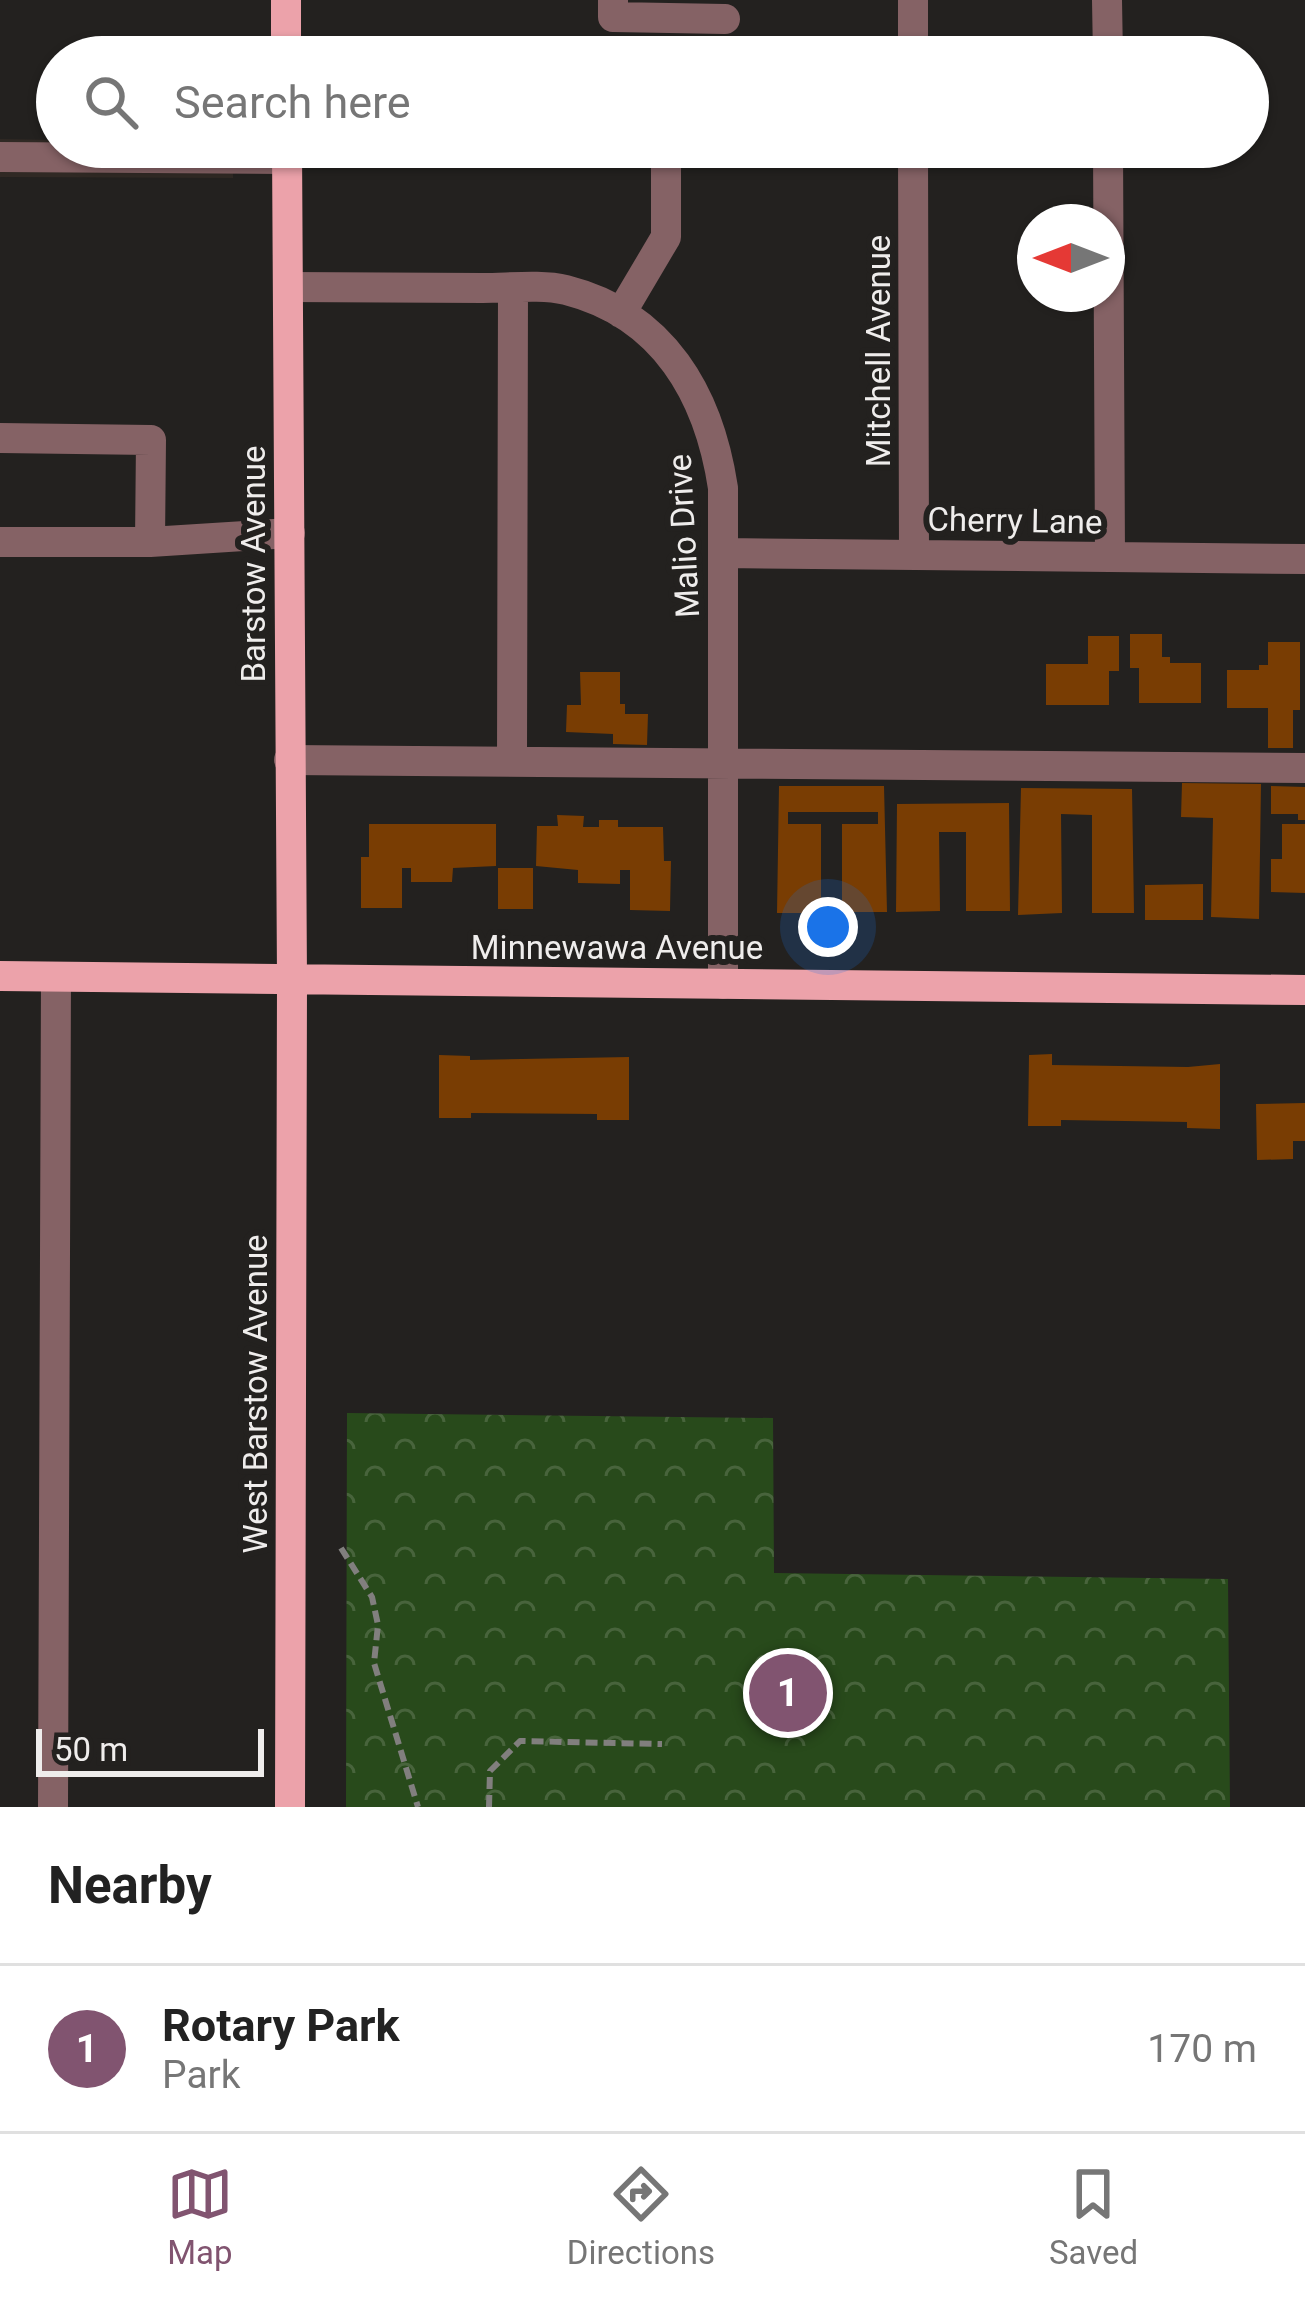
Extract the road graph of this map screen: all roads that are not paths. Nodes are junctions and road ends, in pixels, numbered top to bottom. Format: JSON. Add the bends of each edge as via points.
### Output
{"nodes":[{"id":1,"x":286,"y":0,"type":"edge"},
{"id":2,"x":613,"y":0,"type":"edge"},
{"id":3,"x":913,"y":0,"type":"edge"},
{"id":4,"x":1107,"y":0,"type":"edge"},
{"id":5,"x":724,"y":19,"type":"dead end"},
{"id":6,"x":286,"y":36,"type":"edge"},
{"id":7,"x":913,"y":36,"type":"edge"},
{"id":8,"x":1108,"y":36,"type":"edge"},
{"id":9,"x":36,"y":156,"type":"edge"},
{"id":10,"x":0,"y":157,"type":"edge"},
{"id":11,"x":287,"y":168,"type":"edge"},
{"id":12,"x":667,"y":168,"type":"edge"},
{"id":13,"x":913,"y":168,"type":"edge"},
{"id":14,"x":1108,"y":168,"type":"edge"},
{"id":15,"x":288,"y":287,"type":"junction"},
{"id":16,"x":512,"y":288,"type":"junction"},
{"id":17,"x":621,"y":313,"type":"junction"},
{"id":18,"x":0,"y":438,"type":"edge"},
{"id":19,"x":290,"y":533,"type":"junction"},
{"id":20,"x":0,"y":542,"type":"edge"},
{"id":21,"x":150,"y":542,"type":"junction"},
{"id":22,"x":724,"y":553,"type":"junction"},
{"id":23,"x":914,"y":555,"type":"junction"},
{"id":24,"x":1110,"y":557,"type":"junction"},
{"id":25,"x":1305,"y":559,"type":"edge"},
{"id":26,"x":289,"y":760,"type":"junction"},
{"id":27,"x":512,"y":761,"type":"junction"},
{"id":28,"x":725,"y":763,"type":"junction"},
{"id":29,"x":1305,"y":768,"type":"edge"},
{"id":30,"x":0,"y":976,"type":"edge"},
{"id":31,"x":56,"y":977,"type":"junction"},
{"id":32,"x":292,"y":980,"type":"junction"},
{"id":33,"x":723,"y":984,"type":"junction"},
{"id":34,"x":1305,"y":990,"type":"edge"},
{"id":35,"x":53,"y":1807,"type":"edge"},
{"id":36,"x":290,"y":1807,"type":"edge"}],
"edges":[{"from":1,"to":6,"type":"main road"},
{"from":2,"to":5,"type":"street","via":[[614,17]]},
{"from":3,"to":7,"type":"street"},
{"from":4,"to":8,"type":"street"},
{"from":9,"to":10,"type":"street"},
{"from":11,"to":15,"type":"main road","name":"Barstow Avenue"},
{"from":12,"to":17,"type":"street","via":[[667,237]]},
{"from":13,"to":23,"type":"street","name":"Mitchell Avenue"},
{"from":14,"to":24,"type":"street"},
{"from":15,"to":16,"type":"street","name":"Malio Drive"},
{"from":15,"to":19,"type":"main road","name":"Barstow Avenue"},
{"from":16,"to":17,"type":"street","name":"Malio Drive","via":[[565,290]]},
{"from":16,"to":27,"type":"street"},
{"from":17,"to":22,"type":"street","name":"Malio Drive","via":[[681,368],[702,404],[719,466]]},
{"from":18,"to":21,"type":"street","via":[[151,440]]},
{"from":19,"to":21,"type":"street"},
{"from":19,"to":26,"type":"main road","name":"Barstow Avenue"},
{"from":20,"to":21,"type":"street"},
{"from":22,"to":23,"type":"street","name":"Cherry Lane"},
{"from":22,"to":28,"type":"street","name":"Malio Drive"},
{"from":23,"to":24,"type":"street","name":"Cherry Lane"},
{"from":24,"to":25,"type":"street","name":"Cherry Lane"},
{"from":26,"to":27,"type":"street"},
{"from":26,"to":32,"type":"main road","name":"Barstow Avenue"},
{"from":27,"to":28,"type":"street"},
{"from":28,"to":29,"type":"street"},
{"from":28,"to":33,"type":"street","name":"Malio Drive"},
{"from":30,"to":31,"type":"main road","name":"Minnewawa Avenue"},
{"from":31,"to":32,"type":"main road","name":"Minnewawa Avenue"},
{"from":31,"to":35,"type":"street"},
{"from":32,"to":33,"type":"main road","name":"Minnewawa Avenue"},
{"from":32,"to":36,"type":"main road","name":"West Barstow Avenue"},
{"from":33,"to":34,"type":"main road","name":"Minnewawa Avenue"}]}
